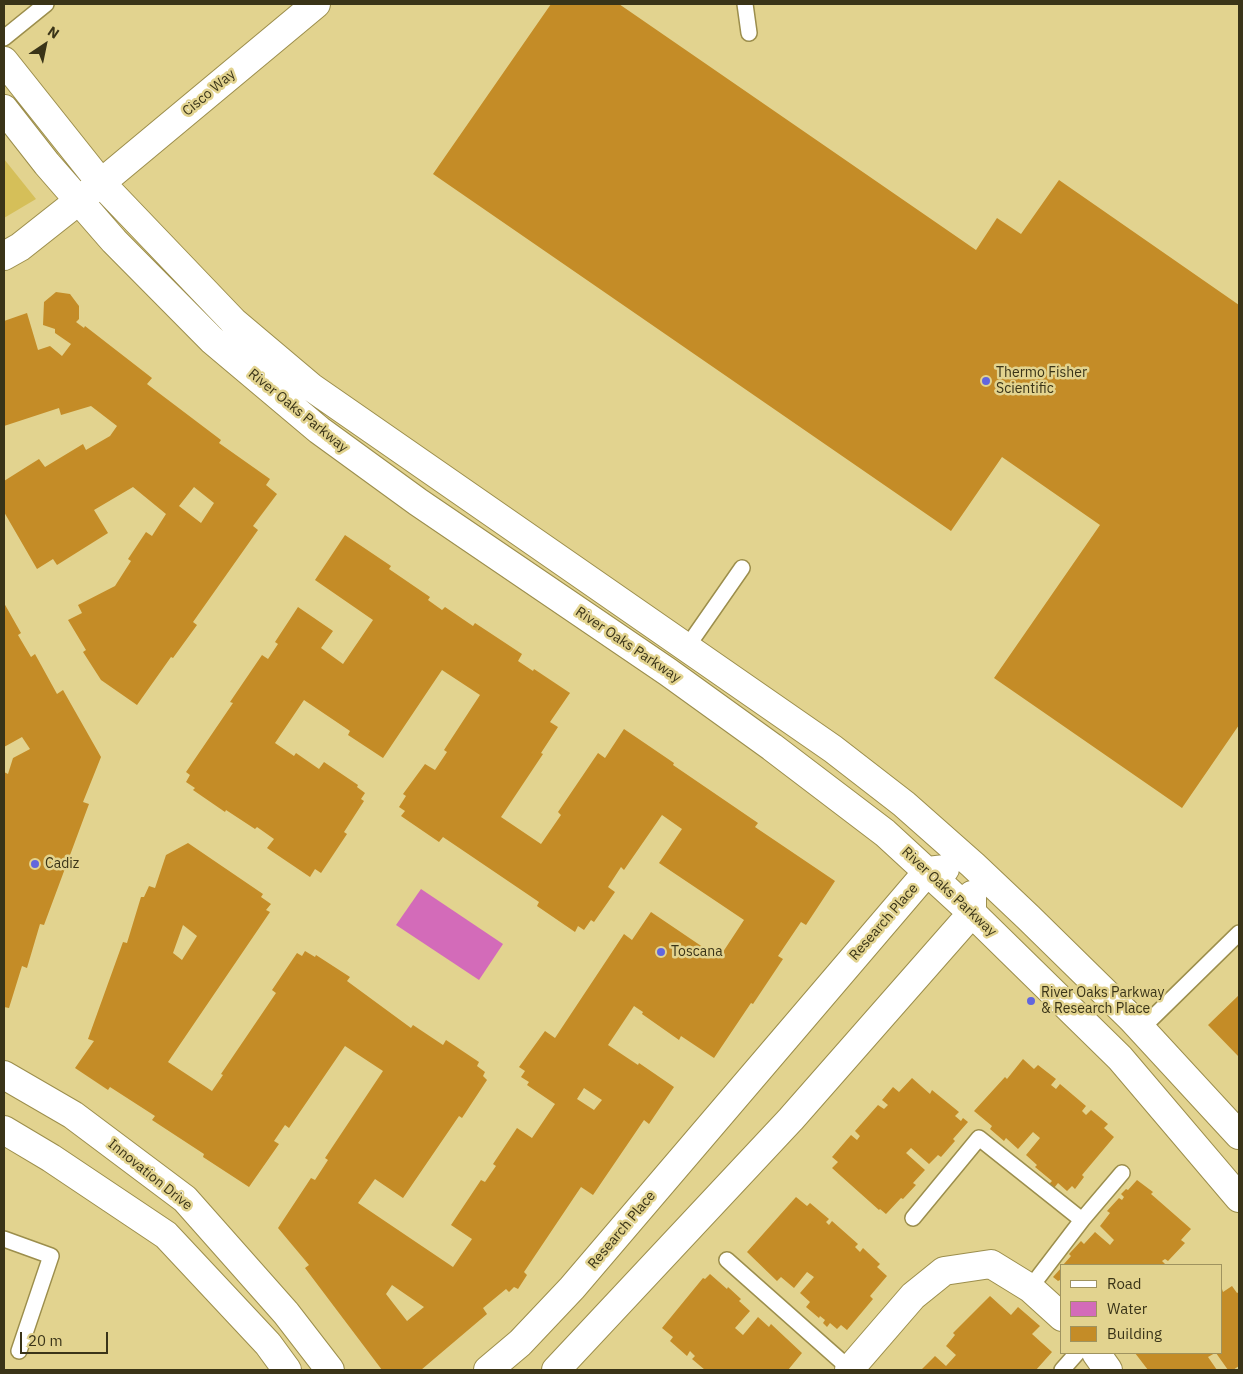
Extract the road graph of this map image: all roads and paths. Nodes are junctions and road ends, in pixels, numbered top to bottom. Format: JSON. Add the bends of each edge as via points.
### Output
{"nodes":[{"id":1,"x":46,"y":4,"type":"edge"},
{"id":2,"x":316,"y":4,"type":"edge"},
{"id":3,"x":745,"y":4,"type":"edge"},
{"id":4,"x":749,"y":33,"type":"dead end"},
{"id":5,"x":4,"y":38,"type":"edge"},
{"id":6,"x":4,"y":61,"type":"edge"},
{"id":7,"x":4,"y":109,"type":"edge"},
{"id":8,"x":101,"y":183,"type":"junction"},
{"id":9,"x":79,"y":201,"type":"junction"},
{"id":10,"x":4,"y":256,"type":"edge"},
{"id":11,"x":437,"y":474,"type":"junction"},
{"id":12,"x":418,"y":502,"type":"junction"},
{"id":13,"x":742,"y":568,"type":"dead end"},
{"id":14,"x":687,"y":647,"type":"junction"},
{"id":15,"x":668,"y":672,"type":"junction"},
{"id":16,"x":973,"y":866,"type":"junction"},
{"id":17,"x":928,"y":871,"type":"junction"},
{"id":18,"x":972,"y":913,"type":"junction"},
{"id":19,"x":1239,"y":933,"type":"edge"},
{"id":20,"x":1141,"y":1028,"type":"junction"},
{"id":21,"x":4,"y":1075,"type":"edge"},
{"id":22,"x":4,"y":1130,"type":"edge"},
{"id":23,"x":1239,"y":1135,"type":"edge"},
{"id":24,"x":1122,"y":1174,"type":"dead end"},
{"id":25,"x":1239,"y":1198,"type":"edge"},
{"id":26,"x":913,"y":1218,"type":"dead end"},
{"id":27,"x":1082,"y":1220,"type":"junction"},
{"id":28,"x":4,"y":1239,"type":"edge"},
{"id":29,"x":727,"y":1260,"type":"dead end"},
{"id":30,"x":1030,"y":1288,"type":"junction"},
{"id":31,"x":1060,"y":1315,"type":"edge"},
{"id":32,"x":19,"y":1351,"type":"dead end"},
{"id":33,"x":1076,"y":1354,"type":"edge"},
{"id":34,"x":1097,"y":1354,"type":"edge"},
{"id":35,"x":849,"y":1369,"type":"edge"},
{"id":36,"x":287,"y":1370,"type":"edge"},
{"id":37,"x":330,"y":1370,"type":"edge"},
{"id":38,"x":488,"y":1370,"type":"edge"},
{"id":39,"x":556,"y":1370,"type":"edge"},
{"id":40,"x":1062,"y":1370,"type":"edge"},
{"id":41,"x":1108,"y":1370,"type":"edge"}],
"edges":[{"from":1,"to":5,"type":"lane"},
{"from":2,"to":8,"type":"street","name":"Cisco Way"},
{"from":3,"to":4,"type":"lane"},
{"from":6,"to":8,"type":"street","name":"River Oaks Parkway"},
{"from":7,"to":9,"type":"street","name":"River Oaks Parkway"},
{"from":8,"to":9,"type":"street","name":"Cisco Way"},
{"from":8,"to":11,"type":"street","name":"River Oaks Parkway","via":[[234,322],[311,387]]},
{"from":9,"to":10,"type":"street","name":"Cisco Way"},
{"from":9,"to":12,"type":"street","name":"River Oaks Parkway","via":[[212,340],[319,430]]},
{"from":11,"to":12,"type":"street"},
{"from":11,"to":14,"type":"street","name":"River Oaks Parkway"},
{"from":12,"to":15,"type":"street","name":"River Oaks Parkway"},
{"from":13,"to":14,"type":"lane"},
{"from":14,"to":15,"type":"street"},
{"from":14,"to":16,"type":"street","name":"River Oaks Parkway","via":[[833,749],[904,804]]},
{"from":15,"to":17,"type":"street","name":"River Oaks Parkway","via":[[843,800]]},
{"from":16,"to":17,"type":"street","name":"Research Place"},
{"from":16,"to":18,"type":"street"},
{"from":16,"to":20,"type":"street","name":"River Oaks Parkway"},
{"from":17,"to":18,"type":"street","name":"River Oaks Parkway"},
{"from":17,"to":38,"type":"street","name":"Research Place","via":[[572,1288],[520,1343]]},
{"from":18,"to":25,"type":"street","name":"River Oaks Parkway","via":[[1120,1058]]},
{"from":18,"to":39,"type":"street","via":[[791,1119]]},
{"from":19,"to":20,"type":"lane"},
{"from":20,"to":23,"type":"street","name":"River Oaks Parkway"},
{"from":21,"to":37,"type":"street","name":"Innovation Drive","via":[[73,1114],[185,1199],[286,1313]]},
{"from":22,"to":36,"type":"street","via":[[166,1235],[268,1344]]},
{"from":24,"to":27,"type":"lane"},
{"from":26,"to":27,"type":"lane","via":[[979,1138]]},
{"from":27,"to":30,"type":"lane"},
{"from":28,"to":32,"type":"lane","via":[[51,1256]]},
{"from":29,"to":35,"type":"lane"},
{"from":30,"to":31,"type":"street"},
{"from":30,"to":35,"type":"street","via":[[991,1264],[944,1271],[913,1296]]},
{"from":33,"to":40,"type":"lane"},
{"from":34,"to":41,"type":"street"}]}
